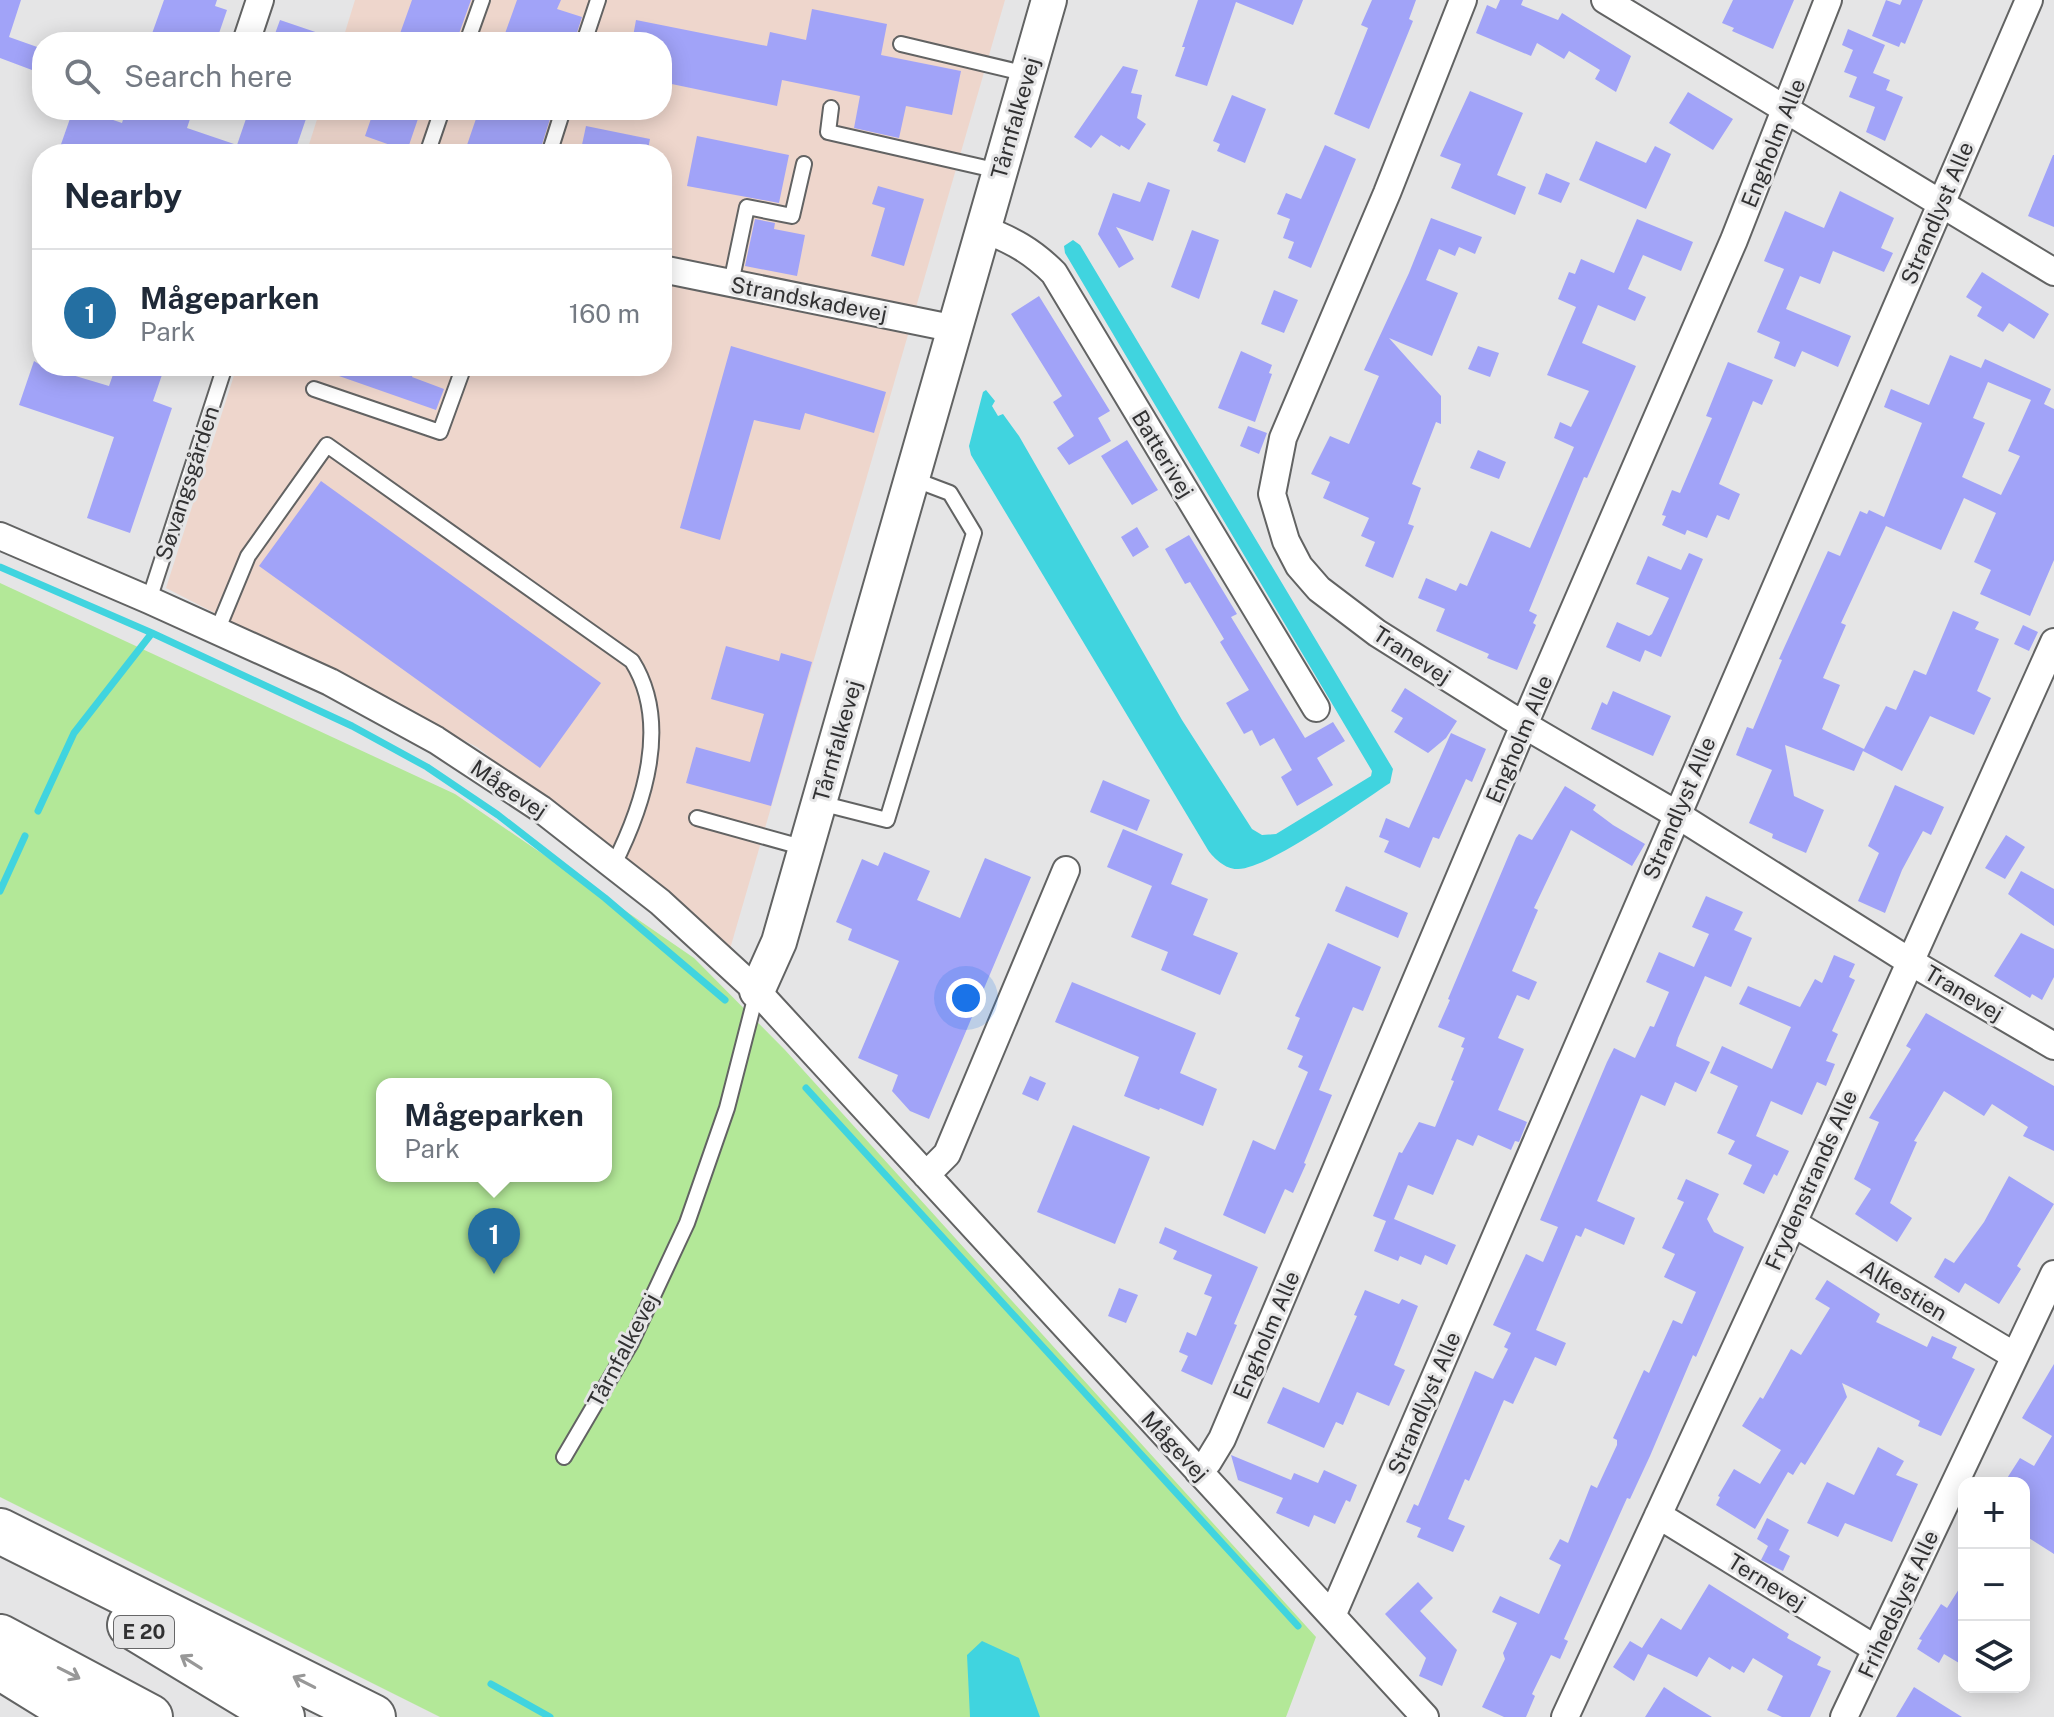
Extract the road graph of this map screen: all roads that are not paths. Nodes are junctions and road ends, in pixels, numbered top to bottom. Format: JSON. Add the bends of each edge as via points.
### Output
{"nodes":[{"id":1,"x":260,"y":0,"type":"edge"},
{"id":2,"x":482,"y":0,"type":"edge"},
{"id":3,"x":598,"y":0,"type":"edge"},
{"id":4,"x":1049,"y":0,"type":"edge"},
{"id":5,"x":1463,"y":0,"type":"edge"},
{"id":6,"x":1605,"y":0,"type":"edge"},
{"id":7,"x":1828,"y":0,"type":"edge"},
{"id":8,"x":2029,"y":0,"type":"edge"},
{"id":9,"x":249,"y":32,"type":"edge"},
{"id":10,"x":471,"y":32,"type":"edge"},
{"id":11,"x":587,"y":32,"type":"edge"},
{"id":12,"x":901,"y":44,"type":"dead end"},
{"id":13,"x":1027,"y":74,"type":"junction"},
{"id":14,"x":831,"y":108,"type":"dead end"},
{"id":15,"x":1787,"y":108,"type":"junction"},
{"id":16,"x":439,"y":120,"type":"edge"},
{"id":17,"x":560,"y":120,"type":"edge"},
{"id":18,"x":430,"y":144,"type":"edge"},
{"id":19,"x":552,"y":144,"type":"edge"},
{"id":20,"x":804,"y":164,"type":"dead end"},
{"id":21,"x":999,"y":171,"type":"junction"},
{"id":22,"x":1941,"y":203,"type":"junction"},
{"id":23,"x":983,"y":229,"type":"junction"},
{"id":24,"x":672,"y":271,"type":"edge"},
{"id":25,"x":2054,"y":272,"type":"edge"},
{"id":26,"x":731,"y":283,"type":"junction"},
{"id":27,"x":956,"y":329,"type":"junction"},
{"id":28,"x":222,"y":376,"type":"edge"},
{"id":29,"x":460,"y":376,"type":"edge"},
{"id":30,"x":314,"y":389,"type":"dead end"},
{"id":31,"x":913,"y":479,"type":"junction"},
{"id":32,"x":0,"y":536,"type":"edge"},
{"id":33,"x":149,"y":600,"type":"junction"},
{"id":34,"x":217,"y":631,"type":"junction"},
{"id":35,"x":2052,"y":650,"type":"edge"},
{"id":36,"x":1316,"y":708,"type":"dead end"},
{"id":37,"x":1524,"y":725,"type":"junction"},
{"id":38,"x":820,"y":803,"type":"junction"},
{"id":39,"x":1676,"y":814,"type":"junction"},
{"id":40,"x":697,"y":818,"type":"dead end"},
{"id":41,"x":806,"y":848,"type":"junction"},
{"id":42,"x":613,"y":866,"type":"junction"},
{"id":43,"x":1066,"y":870,"type":"dead end"},
{"id":44,"x":1909,"y":961,"type":"junction"},
{"id":45,"x":757,"y":991,"type":"junction"},
{"id":46,"x":2054,"y":1046,"type":"edge"},
{"id":47,"x":926,"y":1175,"type":"junction"},
{"id":48,"x":1793,"y":1223,"type":"junction"},
{"id":49,"x":2054,"y":1274,"type":"edge"},
{"id":50,"x":2015,"y":1356,"type":"junction"},
{"id":51,"x":564,"y":1457,"type":"dead end"},
{"id":52,"x":1198,"y":1471,"type":"junction"},
{"id":53,"x":1658,"y":1515,"type":"junction"},
{"id":54,"x":0,"y":1531,"type":"edge"},
{"id":55,"x":0,"y":1557,"type":"edge"},
{"id":56,"x":1332,"y":1616,"type":"junction"},
{"id":57,"x":0,"y":1637,"type":"edge"},
{"id":58,"x":1876,"y":1649,"type":"junction"},
{"id":59,"x":0,"y":1667,"type":"edge"},
{"id":60,"x":81,"y":1717,"type":"edge"},
{"id":61,"x":150,"y":1717,"type":"edge"},
{"id":62,"x":282,"y":1717,"type":"edge"},
{"id":63,"x":373,"y":1717,"type":"edge"},
{"id":64,"x":1425,"y":1717,"type":"edge"},
{"id":65,"x":1565,"y":1717,"type":"edge"},
{"id":66,"x":1844,"y":1717,"type":"edge"}],
"edges":[{"from":1,"to":9,"type":"street"},
{"from":2,"to":10,"type":"lane"},
{"from":3,"to":11,"type":"lane"},
{"from":4,"to":13,"type":"street","name":"Tårnfalkevej"},
{"from":5,"to":37,"type":"street","name":"Tranevej","via":[[1283,438],[1272,494],[1286,541],[1319,589],[1377,633]]},
{"from":6,"to":15,"type":"street"},
{"from":7,"to":15,"type":"street","name":"Engholm Alle"},
{"from":8,"to":22,"type":"street","name":"Strandlyst Alle"},
{"from":12,"to":13,"type":"lane"},
{"from":13,"to":21,"type":"street","name":"Tårnfalkevej"},
{"from":14,"to":21,"type":"lane","via":[[828,132]]},
{"from":15,"to":22,"type":"street"},
{"from":15,"to":37,"type":"street","name":"Engholm Alle"},
{"from":16,"to":18,"type":"lane"},
{"from":17,"to":19,"type":"lane"},
{"from":20,"to":26,"type":"lane","via":[[792,216],[747,207]]},
{"from":21,"to":23,"type":"street","name":"Tårnfalkevej"},
{"from":22,"to":25,"type":"street"},
{"from":22,"to":39,"type":"street","name":"Strandlyst Alle"},
{"from":23,"to":27,"type":"street","name":"Tårnfalkevej"},
{"from":23,"to":36,"type":"street","name":"Batterivej","via":[[1016,242],[1054,273]]},
{"from":24,"to":26,"type":"street","name":"Strandskadevej"},
{"from":26,"to":27,"type":"street","name":"Strandskadevej"},
{"from":27,"to":31,"type":"street","name":"Tårnfalkevej"},
{"from":28,"to":33,"type":"lane","name":"Søvangsgården"},
{"from":29,"to":30,"type":"lane","via":[[440,432]]},
{"from":31,"to":38,"type":"street","name":"Tårnfalkevej"},
{"from":31,"to":38,"type":"lane","via":[[950,493],[974,533],[887,820]]},
{"from":32,"to":33,"type":"street","name":"Mågevej"},
{"from":33,"to":34,"type":"street","name":"Mågevej"},
{"from":34,"to":42,"type":"street","name":"Mågevej","via":[[330,682],[436,740],[541,809]]},
{"from":34,"to":42,"type":"lane","via":[[248,556],[327,445],[632,661],[649,699],[652,743],[632,828]]},
{"from":35,"to":44,"type":"street","name":"Frydenstrands Alle"},
{"from":37,"to":39,"type":"street","name":"Tranevej"},
{"from":37,"to":52,"type":"street","name":"Engholm Alle","via":[[1222,1439]]},
{"from":38,"to":41,"type":"street","name":"Tårnfalkevej"},
{"from":39,"to":44,"type":"street","name":"Tranevej"},
{"from":39,"to":56,"type":"street","name":"Strandlyst Alle"},
{"from":40,"to":41,"type":"lane"},
{"from":41,"to":45,"type":"street","name":"Tårnfalkevej","via":[[779,942]]},
{"from":42,"to":45,"type":"street","name":"Mågevej"},
{"from":43,"to":47,"type":"street","via":[[947,1154]]},
{"from":44,"to":46,"type":"street","name":"Tranevej"},
{"from":44,"to":48,"type":"street","name":"Frydenstrands Alle"},
{"from":45,"to":47,"type":"street","name":"Mågevej"},
{"from":45,"to":51,"type":"lane","name":"Tårnfalkevej","via":[[727,1108],[687,1223],[631,1343]]},
{"from":47,"to":52,"type":"street","name":"Mågevej"},
{"from":48,"to":50,"type":"street","name":"Alkestien"},
{"from":48,"to":53,"type":"street","name":"Frydenstrands Alle"},
{"from":49,"to":50,"type":"street","name":"Frihedslyst Alle"},
{"from":50,"to":58,"type":"street","name":"Frihedslyst Alle"},
{"from":52,"to":56,"type":"street","name":"Mågevej"},
{"from":53,"to":58,"type":"street","name":"Ternevej"},
{"from":53,"to":65,"type":"street","name":"Frydenstrands Alle"},
{"from":63,"to":54,"type":"highway","one_way":true},
{"from":62,"to":55,"type":"highway","number":"E 20","one_way":true,"via":[[144,1632]]},
{"from":56,"to":64,"type":"street","name":"Mågevej"},
{"from":57,"to":61,"type":"highway","one_way":true},
{"from":58,"to":66,"type":"street","name":"Frihedslyst Alle"},
{"from":59,"to":60,"type":"highway"}]}
